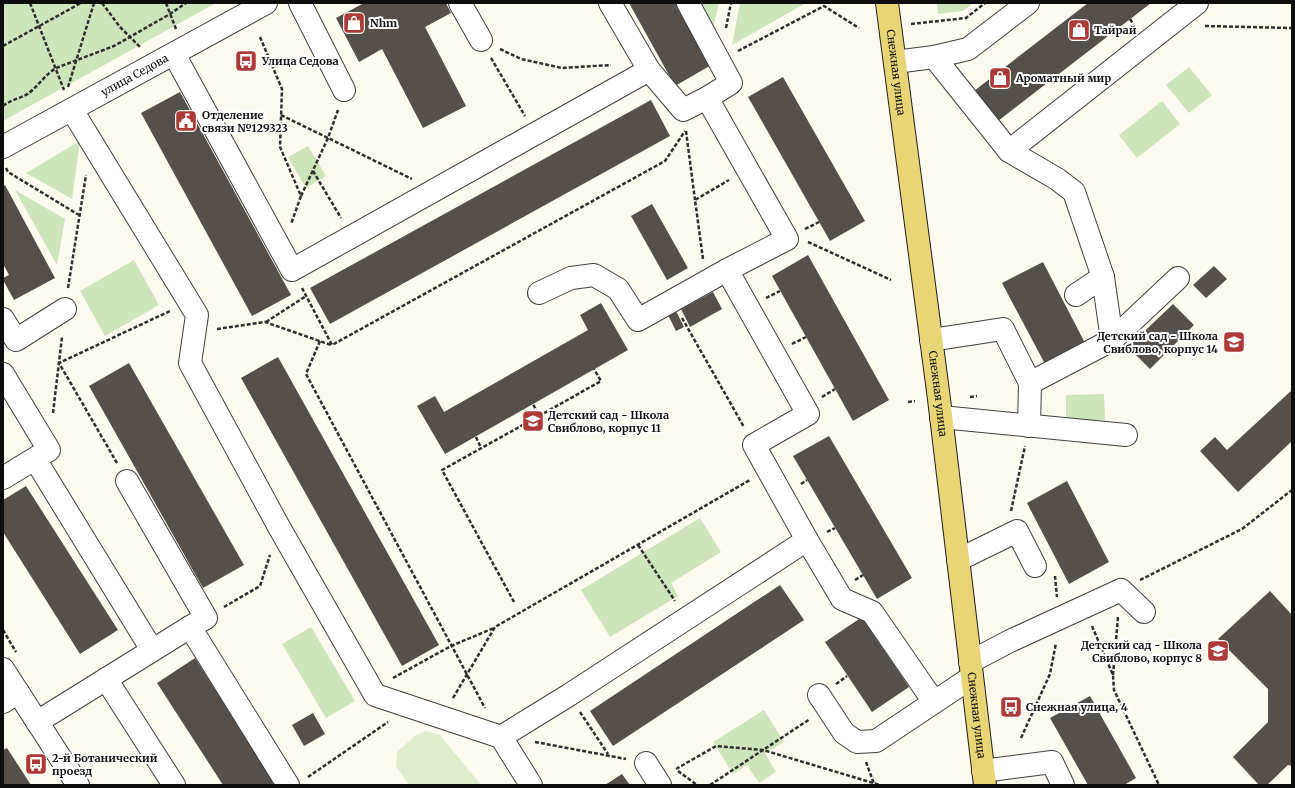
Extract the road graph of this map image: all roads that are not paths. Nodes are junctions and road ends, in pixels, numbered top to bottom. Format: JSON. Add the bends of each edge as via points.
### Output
{"nodes":[{"id":1,"x":266,"y":3,"type":"edge"},
{"id":2,"x":300,"y":3,"type":"edge"},
{"id":3,"x":460,"y":3,"type":"edge"},
{"id":4,"x":610,"y":3,"type":"edge"},
{"id":5,"x":688,"y":3,"type":"edge"},
{"id":6,"x":887,"y":3,"type":"edge"},
{"id":7,"x":1028,"y":3,"type":"edge"},
{"id":8,"x":1197,"y":3,"type":"edge"},
{"id":9,"x":481,"y":40,"type":"road end"},
{"id":10,"x":174,"y":54,"type":"junction"},
{"id":11,"x":934,"y":57,"type":"junction"},
{"id":12,"x":895,"y":62,"type":"junction"},
{"id":13,"x":646,"y":64,"type":"junction"},
{"id":14,"x":344,"y":90,"type":"road end"},
{"id":15,"x":707,"y":98,"type":"junction"},
{"id":16,"x":72,"y":110,"type":"junction"},
{"id":17,"x":3,"y":147,"type":"edge"},
{"id":18,"x":1009,"y":151,"type":"junction"},
{"id":19,"x":727,"y":270,"type":"junction"},
{"id":20,"x":1103,"y":277,"type":"junction"},
{"id":21,"x":1178,"y":278,"type":"dead end"},
{"id":22,"x":539,"y":293,"type":"dead end"},
{"id":23,"x":1076,"y":295,"type":"dead end"},
{"id":24,"x":65,"y":309,"type":"dead end"},
{"id":25,"x":3,"y":319,"type":"edge"},
{"id":26,"x":931,"y":340,"type":"junction"},
{"id":27,"x":1112,"y":340,"type":"junction"},
{"id":28,"x":9,"y":344,"type":"edge"},
{"id":29,"x":3,"y":374,"type":"edge"},
{"id":30,"x":1030,"y":383,"type":"junction"},
{"id":31,"x":941,"y":417,"type":"junction"},
{"id":32,"x":1029,"y":426,"type":"junction"},
{"id":33,"x":1126,"y":435,"type":"dead end"},
{"id":34,"x":35,"y":459,"type":"junction"},
{"id":35,"x":3,"y":478,"type":"edge"},
{"id":36,"x":127,"y":481,"type":"road end"},
{"id":37,"x":807,"y":540,"type":"junction"},
{"id":38,"x":958,"y":560,"type":"junction"},
{"id":39,"x":1035,"y":566,"type":"dead end"},
{"id":40,"x":1144,"y":612,"type":"dead end"},
{"id":41,"x":198,"y":622,"type":"junction"},
{"id":42,"x":152,"y":650,"type":"junction"},
{"id":43,"x":3,"y":669,"type":"edge"},
{"id":44,"x":971,"y":670,"type":"junction"},
{"id":45,"x":106,"y":679,"type":"junction"},
{"id":46,"x":11,"y":697,"type":"edge"},
{"id":47,"x":823,"y":701,"type":"road end"},
{"id":48,"x":934,"y":702,"type":"junction"},
{"id":49,"x":37,"y":722,"type":"junction"},
{"id":50,"x":501,"y":737,"type":"junction"},
{"id":51,"x":646,"y":763,"type":"road end"},
{"id":52,"x":984,"y":778,"type":"edge"},
{"id":53,"x":296,"y":783,"type":"edge"},
{"id":54,"x":78,"y":785,"type":"edge"},
{"id":55,"x":174,"y":785,"type":"edge"},
{"id":56,"x":531,"y":785,"type":"edge"},
{"id":57,"x":660,"y":785,"type":"edge"},
{"id":58,"x":1063,"y":785,"type":"edge"}],
"edges":[{"from":1,"to":10,"type":"street","name":"улица Седова"},
{"from":2,"to":14,"type":"street"},
{"from":3,"to":9,"type":"street"},
{"from":4,"to":13,"type":"street"},
{"from":5,"to":15,"type":"street","via":[[731,83]]},
{"from":6,"to":12,"type":"main road","name":"Снежная улица"},
{"from":7,"to":11,"type":"street","via":[[968,49]]},
{"from":8,"to":18,"type":"street"},
{"from":10,"to":13,"type":"street","via":[[292,270],[535,134]]},
{"from":10,"to":16,"type":"street","name":"улица Седова"},
{"from":11,"to":12,"type":"street"},
{"from":11,"to":18,"type":"street"},
{"from":12,"to":26,"type":"main road","name":"Снежная улица"},
{"from":13,"to":15,"type":"street","via":[[683,110]]},
{"from":15,"to":19,"type":"street","via":[[787,239]]},
{"from":16,"to":17,"type":"street","name":"улица Седова"},
{"from":16,"to":50,"type":"street","via":[[197,315],[190,363],[279,527],[375,695]]},
{"from":18,"to":20,"type":"street","via":[[1074,192]]},
{"from":19,"to":22,"type":"street","via":[[638,320],[618,289],[594,275],[571,278]]},
{"from":19,"to":37,"type":"street","via":[[808,414],[754,445]]},
{"from":20,"to":23,"type":"street"},
{"from":20,"to":27,"type":"street"},
{"from":21,"to":27,"type":"street"},
{"from":24,"to":28,"type":"street"},
{"from":25,"to":28,"type":"street"},
{"from":26,"to":30,"type":"street","via":[[1003,329]]},
{"from":26,"to":31,"type":"main road","name":"Снежная улица"},
{"from":27,"to":30,"type":"street"},
{"from":29,"to":34,"type":"street","via":[[49,450]]},
{"from":30,"to":32,"type":"street"},
{"from":31,"to":32,"type":"street"},
{"from":31,"to":38,"type":"main road","name":"Снежная улица"},
{"from":32,"to":33,"type":"street"},
{"from":34,"to":35,"type":"street"},
{"from":34,"to":42,"type":"street"},
{"from":36,"to":41,"type":"street"},
{"from":37,"to":48,"type":"street","via":[[842,599],[872,612]]},
{"from":37,"to":50,"type":"street"},
{"from":38,"to":39,"type":"street","via":[[1017,531]]},
{"from":38,"to":44,"type":"main road","name":"Снежная улица"},
{"from":40,"to":44,"type":"street","via":[[1121,590],[1010,641]]},
{"from":41,"to":42,"type":"street"},
{"from":41,"to":53,"type":"street"},
{"from":42,"to":45,"type":"street"},
{"from":43,"to":46,"type":"street"},
{"from":44,"to":48,"type":"street"},
{"from":44,"to":52,"type":"main road","name":"Снежная улица"},
{"from":45,"to":49,"type":"street"},
{"from":45,"to":55,"type":"street"},
{"from":46,"to":49,"type":"street"},
{"from":47,"to":48,"type":"street","via":[[844,733],[857,742],[876,742]]},
{"from":49,"to":54,"type":"street"},
{"from":50,"to":56,"type":"street"},
{"from":51,"to":57,"type":"street"},
{"from":52,"to":58,"type":"street","via":[[1052,762]]}]}
